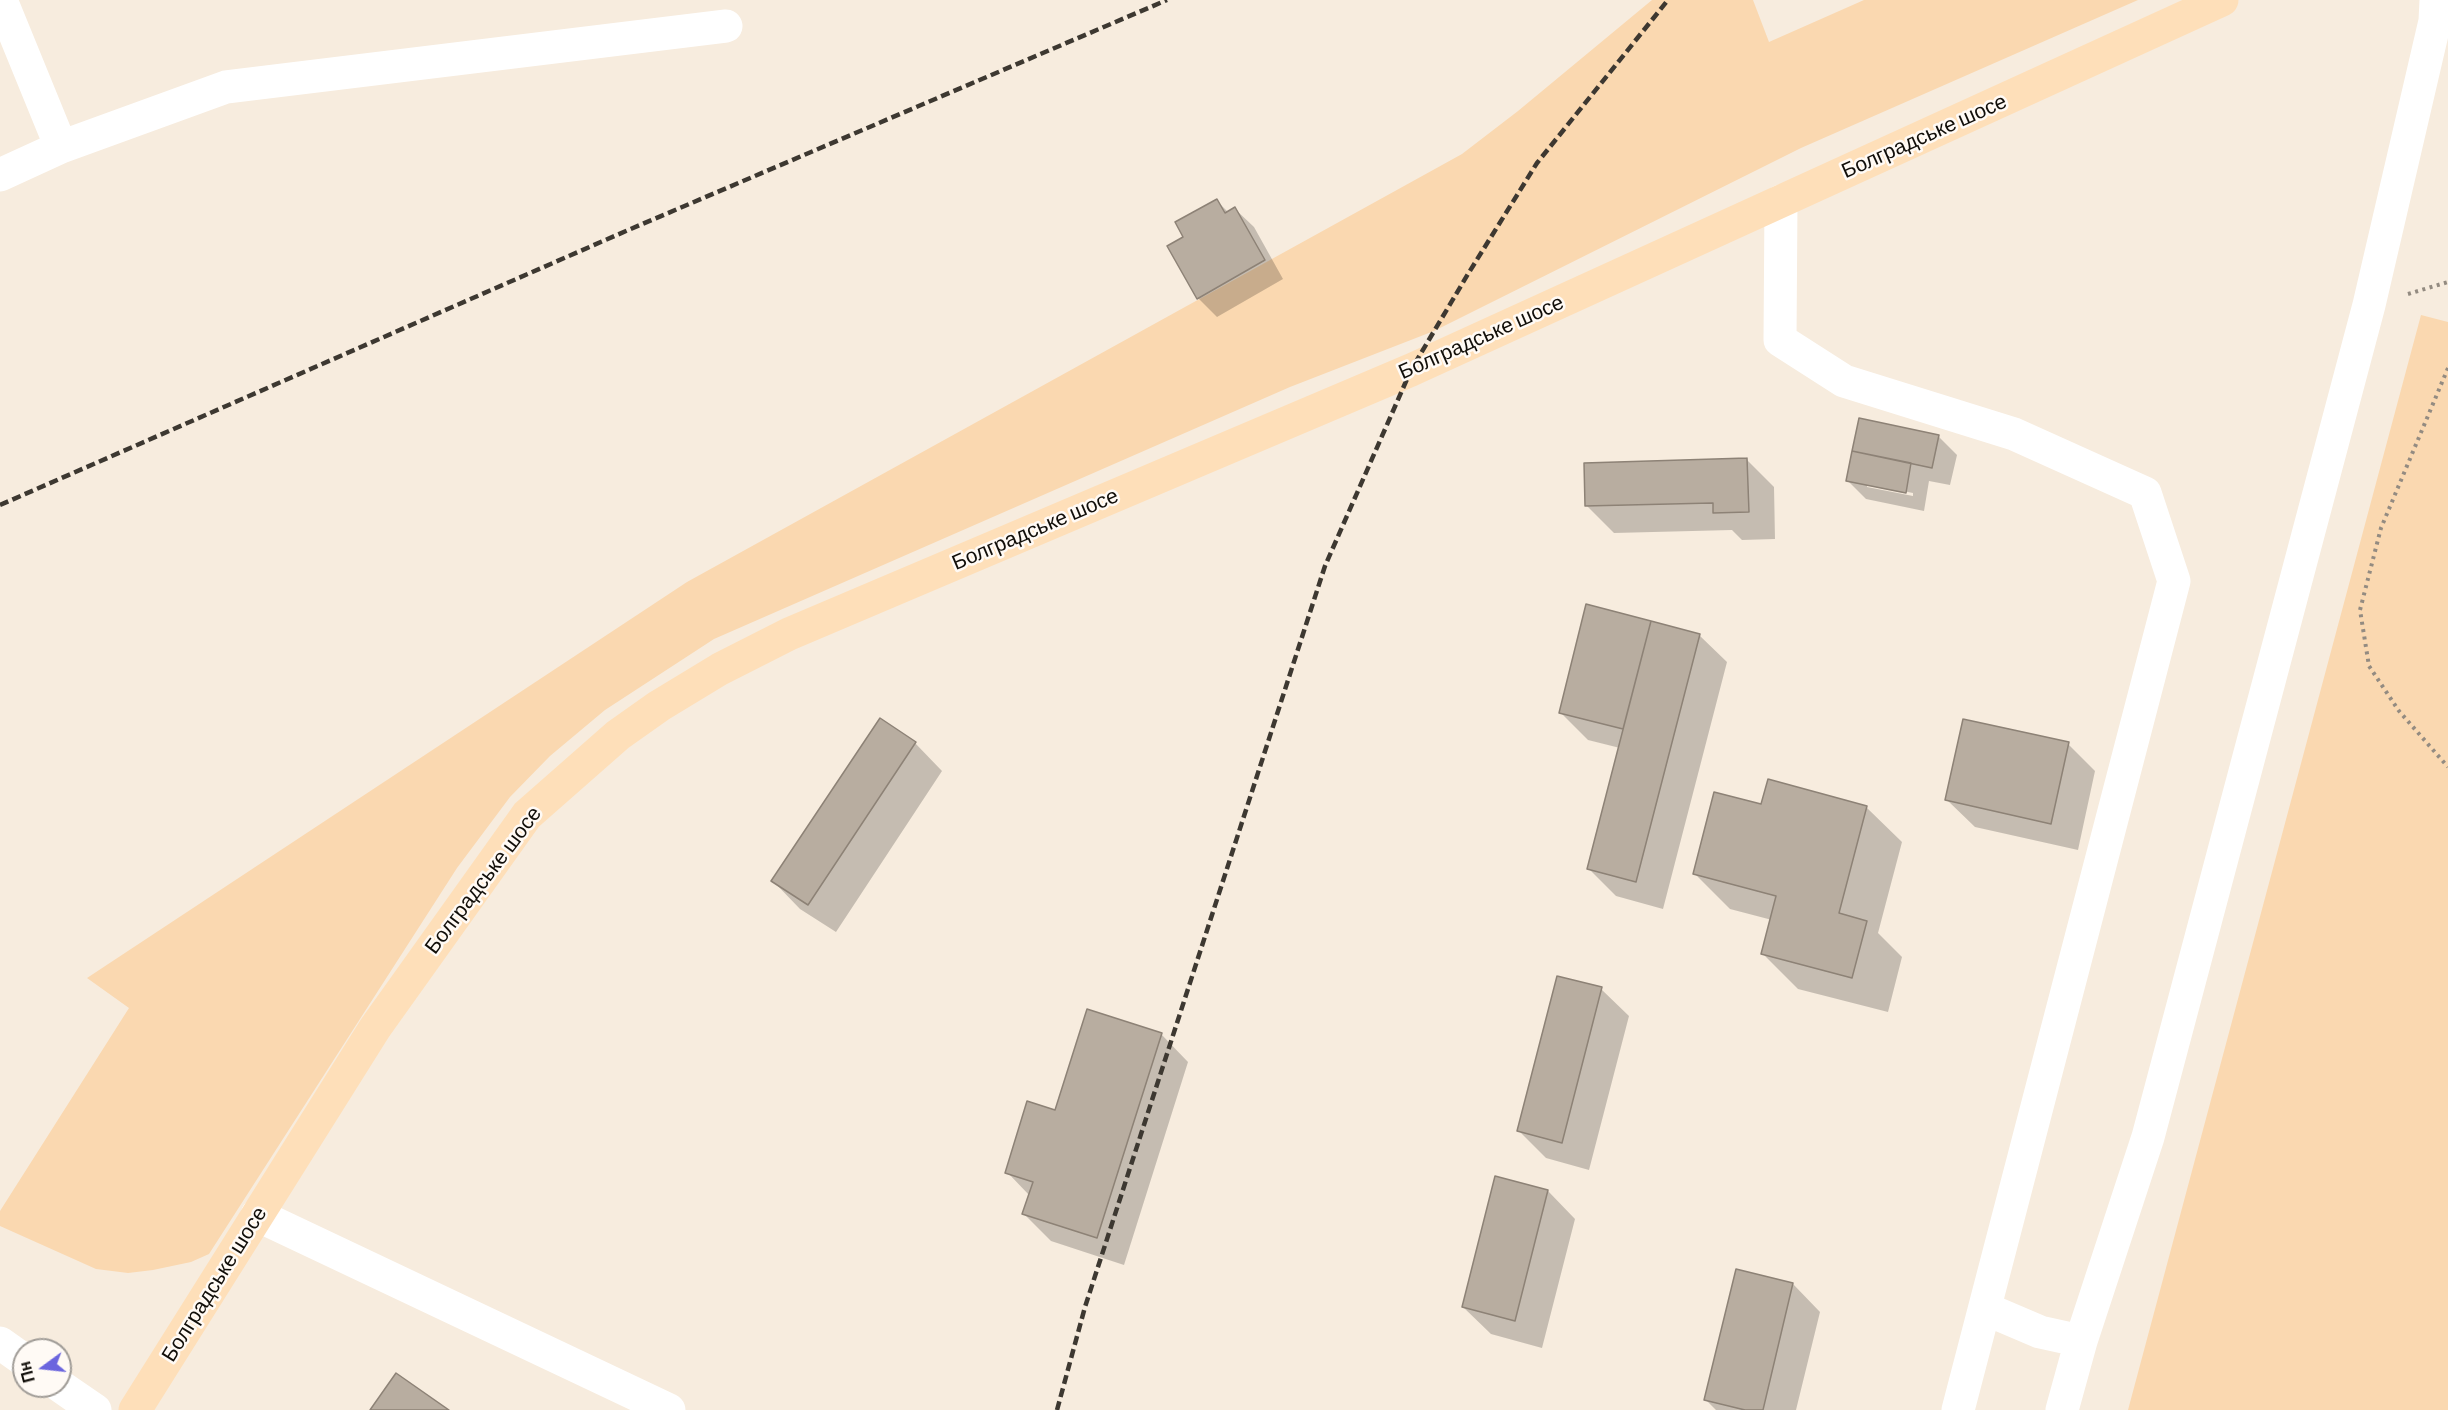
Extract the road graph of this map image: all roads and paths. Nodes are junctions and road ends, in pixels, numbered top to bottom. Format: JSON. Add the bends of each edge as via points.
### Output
{"nodes":[{"id":1,"x":2,"y":0,"type":"edge"},
{"id":2,"x":2222,"y":0,"type":"edge"},
{"id":3,"x":2436,"y":0,"type":"edge"},
{"id":4,"x":726,"y":26,"type":"dead end"},
{"id":5,"x":61,"y":147,"type":"junction"},
{"id":6,"x":0,"y":175,"type":"edge"},
{"id":7,"x":1781,"y":201,"type":"junction"},
{"id":8,"x":2448,"y":368,"type":"edge"},
{"id":9,"x":2448,"y":767,"type":"edge"},
{"id":10,"x":257,"y":1215,"type":"junction"},
{"id":11,"x":1986,"y":1309,"type":"junction"},
{"id":12,"x":2081,"y":1341,"type":"junction"},
{"id":13,"x":72,"y":1394,"type":"edge"},
{"id":14,"x":95,"y":1410,"type":"edge"},
{"id":15,"x":135,"y":1410,"type":"edge"},
{"id":16,"x":669,"y":1410,"type":"edge"},
{"id":17,"x":1958,"y":1410,"type":"edge"},
{"id":18,"x":2062,"y":1410,"type":"edge"}],
"edges":[{"from":1,"to":5,"type":"street"},
{"from":2,"to":7,"type":"main road","name":"Болградське шосе"},
{"from":3,"to":12,"type":"street","via":[[2435,21],[2363,329],[2148,1137]]},
{"from":4,"to":5,"type":"street","via":[[226,87]]},
{"from":5,"to":6,"type":"street"},
{"from":7,"to":10,"type":"main road","name":"Болградське шосе","via":[[1392,378],[789,633],[659,706],[618,735],[527,815],[375,1028]]},
{"from":7,"to":11,"type":"street","via":[[1780,340],[1844,381],[2014,434],[2145,493],[2174,581]]},
{"from":8,"to":9,"type":"path","via":[[2381,528],[2360,610],[2369,666],[2399,711]]},
{"from":10,"to":15,"type":"main road","name":"Болградське шосе"},
{"from":10,"to":16,"type":"street"},
{"from":11,"to":12,"type":"street","via":[[2040,1332]]},
{"from":11,"to":17,"type":"street"},
{"from":12,"to":18,"type":"street"},
{"from":13,"to":14,"type":"street"}]}
